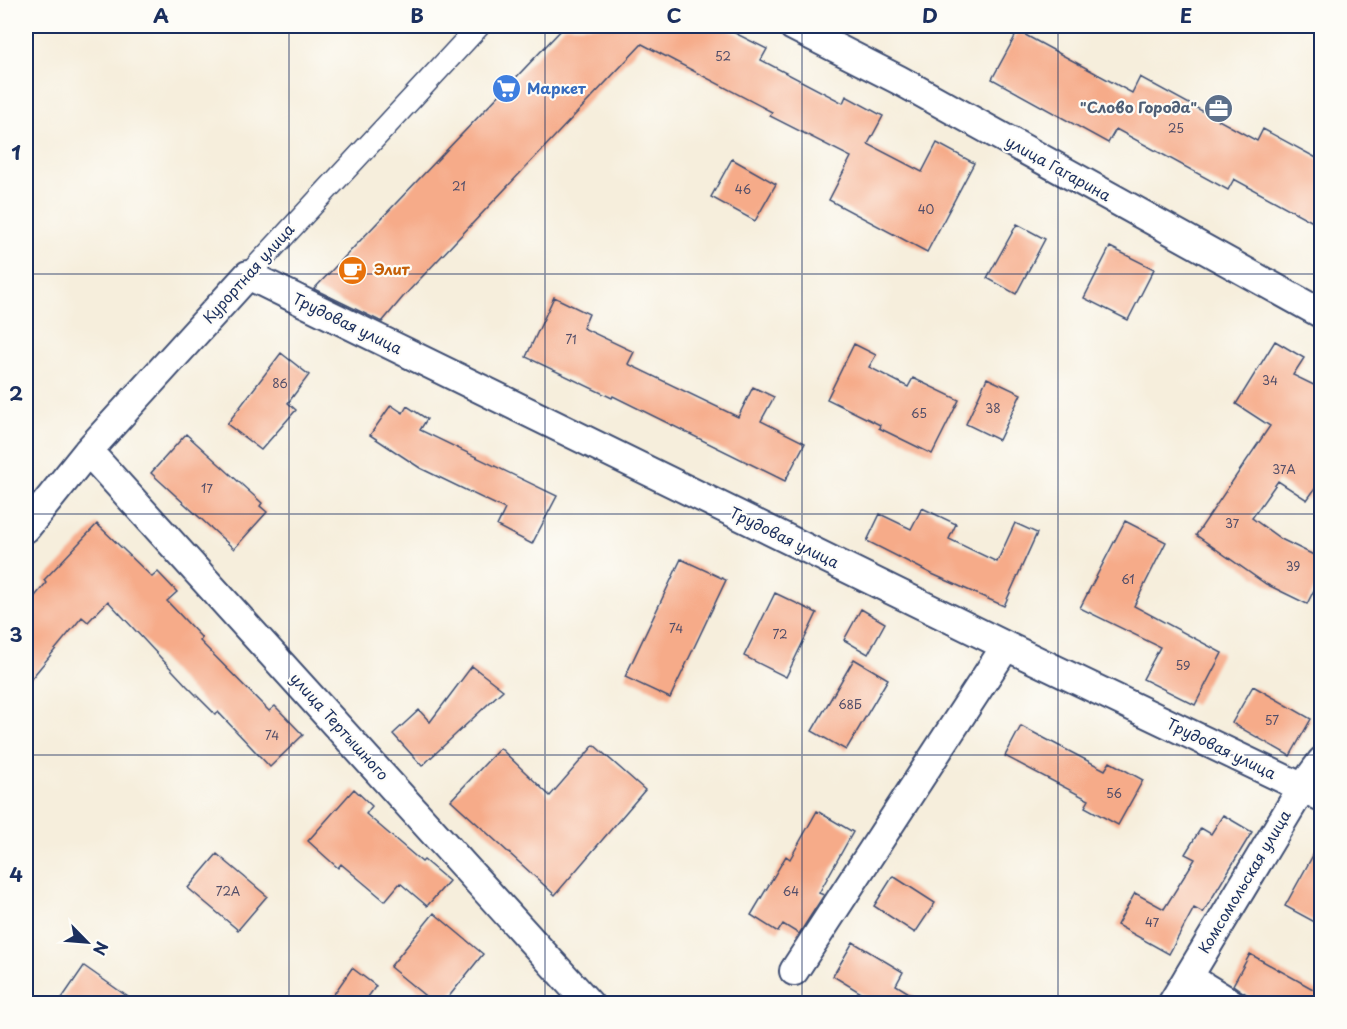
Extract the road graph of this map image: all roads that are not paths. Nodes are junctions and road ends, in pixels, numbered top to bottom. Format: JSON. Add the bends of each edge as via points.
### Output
{"nodes":[{"id":1,"x":479,"y":26,"type":"edge"},
{"id":2,"x":793,"y":26,"type":"edge"},
{"id":3,"x":248,"y":275,"type":"junction"},
{"id":4,"x":1322,"y":314,"type":"edge"},
{"id":5,"x":88,"y":451,"type":"junction"},
{"id":6,"x":26,"y":528,"type":"edge"},
{"id":7,"x":1006,"y":646,"type":"junction"},
{"id":8,"x":1322,"y":761,"type":"edge"},
{"id":9,"x":1312,"y":793,"type":"edge"},
{"id":10,"x":794,"y":971,"type":"dead end"},
{"id":11,"x":1188,"y":977,"type":"junction"},
{"id":12,"x":589,"y":1004,"type":"edge"},
{"id":13,"x":1172,"y":1004,"type":"edge"},
{"id":14,"x":1232,"y":1004,"type":"edge"}],
"edges":[{"from":1,"to":3,"type":"street","name":"Курортная улица"},
{"from":2,"to":4,"type":"street","name":"улица Гагарина","via":[[899,80]]},
{"from":3,"to":5,"type":"street","name":"Курортная улица"},
{"from":3,"to":7,"type":"street","name":"Трудовая улица"},
{"from":5,"to":6,"type":"street","name":"Курортная улица"},
{"from":5,"to":12,"type":"street","name":"улица Тертышного"},
{"from":7,"to":9,"type":"street","name":"Трудовая улица"},
{"from":7,"to":10,"type":"street"},
{"from":8,"to":9,"type":"street","name":"Комсомольская улица"},
{"from":9,"to":11,"type":"street","name":"Комсомольская улица"},
{"from":11,"to":13,"type":"street","name":"Комсомольская улица"},
{"from":11,"to":14,"type":"street"}]}
